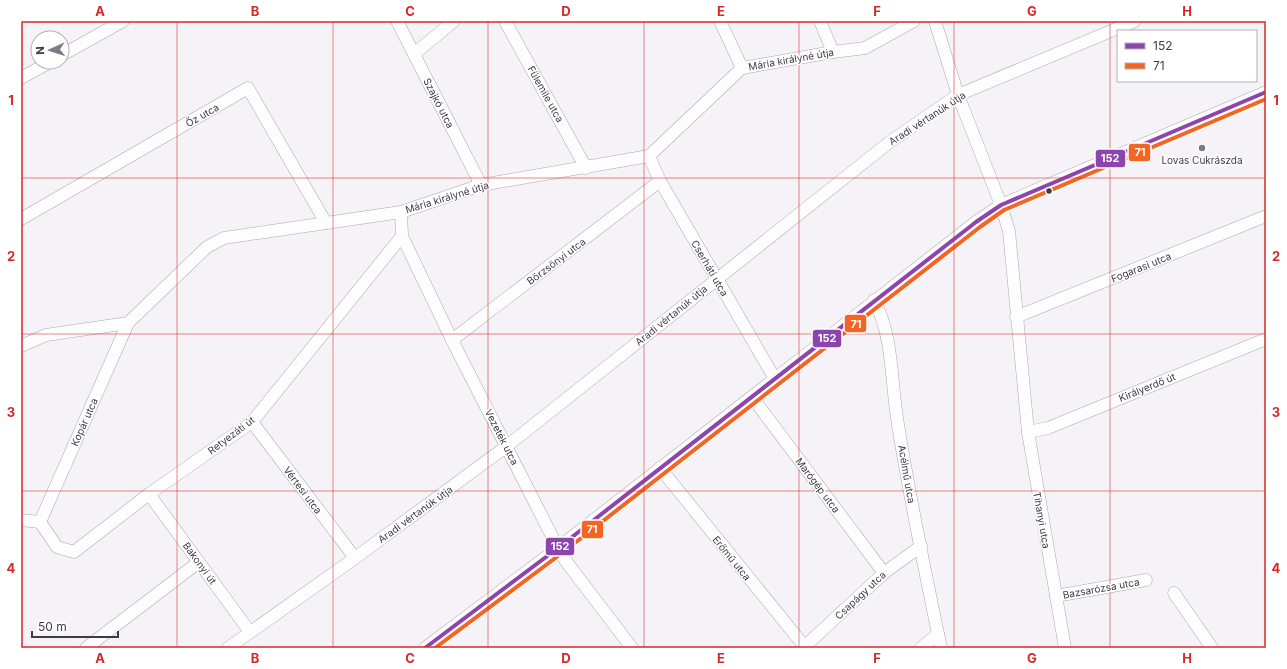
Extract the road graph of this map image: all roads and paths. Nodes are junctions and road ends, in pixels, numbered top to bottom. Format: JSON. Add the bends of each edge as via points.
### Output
{"nodes":[{"id":1,"x":123,"y":21,"type":"edge"},
{"id":2,"x":397,"y":21,"type":"edge"},
{"id":3,"x":454,"y":21,"type":"edge"},
{"id":4,"x":505,"y":21,"type":"edge"},
{"id":5,"x":720,"y":21,"type":"edge"},
{"id":6,"x":820,"y":21,"type":"edge"},
{"id":7,"x":914,"y":21,"type":"edge"},
{"id":8,"x":935,"y":21,"type":"edge"},
{"id":9,"x":1135,"y":21,"type":"edge"},
{"id":10,"x":70,"y":51,"type":"edge"},
{"id":11,"x":833,"y":52,"type":"junction"},
{"id":12,"x":414,"y":54,"type":"junction"},
{"id":13,"x":742,"y":68,"type":"junction"},
{"id":14,"x":36,"y":70,"type":"edge"},
{"id":15,"x":21,"y":78,"type":"edge"},
{"id":16,"x":1266,"y":92,"type":"edge"},
{"id":17,"x":958,"y":95,"type":"junction"},
{"id":18,"x":649,"y":156,"type":"junction"},
{"id":19,"x":586,"y":168,"type":"junction"},
{"id":20,"x":660,"y":181,"type":"junction"},
{"id":21,"x":481,"y":185,"type":"junction"},
{"id":22,"x":1001,"y":205,"type":"junction"},
{"id":23,"x":401,"y":212,"type":"junction"},
{"id":24,"x":1266,"y":216,"type":"edge"},
{"id":25,"x":21,"y":219,"type":"edge"},
{"id":26,"x":326,"y":223,"type":"junction"},
{"id":27,"x":402,"y":236,"type":"junction"},
{"id":28,"x":716,"y":279,"type":"junction"},
{"id":29,"x":874,"y":300,"type":"junction"},
{"id":30,"x":1016,"y":317,"type":"junction"},
{"id":31,"x":128,"y":323,"type":"junction"},
{"id":32,"x":1266,"y":338,"type":"edge"},
{"id":33,"x":452,"y":340,"type":"junction"},
{"id":34,"x":21,"y":346,"type":"edge"},
{"id":35,"x":775,"y":379,"type":"junction"},
{"id":36,"x":752,"y":397,"type":"junction"},
{"id":37,"x":252,"y":422,"type":"junction"},
{"id":38,"x":1028,"y":432,"type":"junction"},
{"id":39,"x":506,"y":446,"type":"junction"},
{"id":40,"x":660,"y":468,"type":"junction"},
{"id":41,"x":149,"y":494,"type":"junction"},
{"id":42,"x":21,"y":520,"type":"edge"},
{"id":43,"x":40,"y":522,"type":"junction"},
{"id":44,"x":921,"y":546,"type":"junction"},
{"id":45,"x":558,"y":548,"type":"junction"},
{"id":46,"x":355,"y":558,"type":"junction"},
{"id":47,"x":199,"y":562,"type":"junction"},
{"id":48,"x":884,"y":573,"type":"junction"},
{"id":49,"x":1146,"y":580,"type":"dead end"},
{"id":50,"x":1174,"y":593,"type":"dead end"},
{"id":51,"x":1056,"y":596,"type":"junction"},
{"id":52,"x":250,"y":632,"type":"junction"},
{"id":53,"x":938,"y":634,"type":"junction"},
{"id":54,"x":804,"y":647,"type":"edge"},
{"id":55,"x":86,"y":648,"type":"edge"},
{"id":56,"x":228,"y":648,"type":"edge"},
{"id":57,"x":425,"y":648,"type":"edge"},
{"id":58,"x":632,"y":648,"type":"edge"},
{"id":59,"x":922,"y":648,"type":"edge"},
{"id":60,"x":941,"y":648,"type":"edge"},
{"id":61,"x":1065,"y":648,"type":"edge"},
{"id":62,"x":1212,"y":648,"type":"edge"}],
"edges":[{"from":1,"to":10,"type":"street"},
{"from":2,"to":12,"type":"street","name":"Szajkó utca"},
{"from":3,"to":12,"type":"street"},
{"from":4,"to":19,"type":"street","name":"Fülemile utca"},
{"from":5,"to":13,"type":"street"},
{"from":6,"to":11,"type":"street"},
{"from":7,"to":11,"type":"street","name":"Mária királyné útja","via":[[866,48]]},
{"from":8,"to":17,"type":"street","name":"Tihanyi utca"},
{"from":9,"to":17,"type":"street","name":"Aradi vértanúk útja"},
{"from":11,"to":13,"type":"street","name":"Mária királyné útja"},
{"from":12,"to":21,"type":"street","name":"Szajkó utca"},
{"from":13,"to":18,"type":"street","name":"Mária királyné útja"},
{"from":14,"to":15,"type":"street"},
{"from":16,"to":22,"type":"street"},
{"from":17,"to":22,"type":"street","name":"Tihanyi utca"},
{"from":17,"to":28,"type":"street","name":"Aradi vértanúk útja","via":[[871,156]]},
{"from":18,"to":19,"type":"street","name":"Mária királyné útja"},
{"from":18,"to":20,"type":"street","name":"Cserháti utca"},
{"from":19,"to":21,"type":"street","name":"Mária királyné útja"},
{"from":20,"to":28,"type":"street","name":"Cserháti utca"},
{"from":20,"to":33,"type":"street","name":"Börzsönyi utca"},
{"from":21,"to":23,"type":"street","name":"Mária királyné útja"},
{"from":22,"to":29,"type":"street"},
{"from":22,"to":30,"type":"street","name":"Tihanyi utca","via":[[1009,231]]},
{"from":23,"to":26,"type":"street","name":"Mária királyné útja"},
{"from":23,"to":27,"type":"street","name":"Vezeték utca"},
{"from":24,"to":30,"type":"street","name":"Fogarasi utca"},
{"from":25,"to":26,"type":"street","name":"Őz utca","via":[[248,88]]},
{"from":26,"to":31,"type":"street","name":"Mária királyné útja","via":[[217,241]]},
{"from":27,"to":33,"type":"street","name":"Vezeték utca"},
{"from":27,"to":37,"type":"street","name":"Retyezáti út"},
{"from":28,"to":35,"type":"street","name":"Cserháti utca"},
{"from":28,"to":39,"type":"street","name":"Aradi vértanúk útja"},
{"from":29,"to":35,"type":"street"},
{"from":29,"to":44,"type":"street","name":"Acélmű utca","via":[[886,330],[897,419]]},
{"from":30,"to":38,"type":"street","name":"Tihanyi utca"},
{"from":31,"to":34,"type":"street","via":[[46,335]]},
{"from":31,"to":43,"type":"street","name":"Kopár utca"},
{"from":32,"to":38,"type":"street","name":"Királyerdő út","via":[[1048,428]]},
{"from":33,"to":39,"type":"street","name":"Vezeték utca"},
{"from":35,"to":36,"type":"street"},
{"from":36,"to":40,"type":"street"},
{"from":36,"to":48,"type":"street","name":"Marógép utca"},
{"from":37,"to":41,"type":"street","name":"Retyezáti út"},
{"from":37,"to":46,"type":"street","name":"Vértesi utca"},
{"from":38,"to":51,"type":"street","name":"Tihanyi utca"},
{"from":39,"to":45,"type":"street","name":"Vezeték utca"},
{"from":39,"to":46,"type":"street","name":"Aradi vértanúk útja"},
{"from":40,"to":45,"type":"street"},
{"from":40,"to":54,"type":"street","name":"Erőmű utca"},
{"from":41,"to":43,"type":"street","name":"Retyezáti út","via":[[74,552],[57,547]]},
{"from":41,"to":47,"type":"street","name":"Bakonyi út"},
{"from":42,"to":43,"type":"street"},
{"from":44,"to":48,"type":"street","name":"Csapágy utca"},
{"from":44,"to":53,"type":"street","name":"Acélmű utca"},
{"from":45,"to":57,"type":"street"},
{"from":45,"to":58,"type":"street","name":"Vezeték utca"},
{"from":46,"to":52,"type":"street","name":"Aradi vértanúk útja"},
{"from":47,"to":52,"type":"street","name":"Bakonyi út"},
{"from":47,"to":55,"type":"street"},
{"from":48,"to":54,"type":"street","name":"Csapágy utca"},
{"from":49,"to":51,"type":"street","name":"Bazsarózsa utca"},
{"from":50,"to":62,"type":"street"},
{"from":51,"to":61,"type":"street","name":"Tihanyi utca"},
{"from":52,"to":56,"type":"street","name":"Aradi vértanúk útja"},
{"from":53,"to":59,"type":"street"},
{"from":53,"to":60,"type":"street","name":"Acélmű utca"}]}
